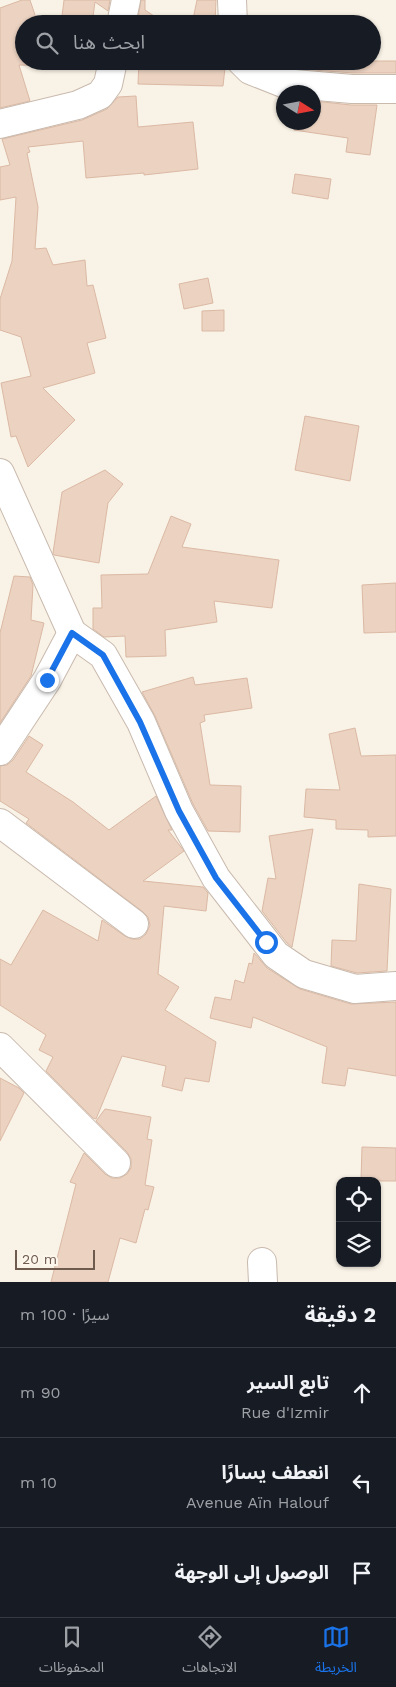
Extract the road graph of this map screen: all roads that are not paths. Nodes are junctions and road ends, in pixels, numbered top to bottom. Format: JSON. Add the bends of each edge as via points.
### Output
{"nodes":[{"id":1,"x":126,"y":0,"type":"edge"},
{"id":2,"x":232,"y":0,"type":"edge"},
{"id":3,"x":123,"y":15,"type":"edge"},
{"id":4,"x":233,"y":15,"type":"edge"},
{"id":5,"x":250,"y":70,"type":"edge"},
{"id":6,"x":110,"y":72,"type":"edge"},
{"id":7,"x":396,"y":89,"type":"edge"},
{"id":8,"x":0,"y":124,"type":"edge"},
{"id":9,"x":0,"y":473,"type":"edge"},
{"id":10,"x":72,"y":633,"type":"junction"},
{"id":11,"x":0,"y":751,"type":"edge"},
{"id":12,"x":0,"y":823,"type":"edge"},
{"id":13,"x":134,"y":924,"type":"dead end"},
{"id":14,"x":396,"y":986,"type":"edge"},
{"id":15,"x":0,"y":1047,"type":"edge"},
{"id":16,"x":116,"y":1163,"type":"dead end"}],
"edges":[{"from":1,"to":3,"type":"street"},
{"from":2,"to":4,"type":"street"},
{"from":5,"to":7,"type":"street","via":[[283,83]]},
{"from":6,"to":8,"type":"street","via":[[100,94],[78,104]]},
{"from":9,"to":10,"type":"street"},
{"from":10,"to":11,"type":"street","via":[[47,680]]},
{"from":10,"to":14,"type":"street","via":[[103,655],[140,722],[179,811],[216,878],[276,955],[304,974],[355,989]]},
{"from":12,"to":13,"type":"street"},
{"from":15,"to":16,"type":"street"}]}
